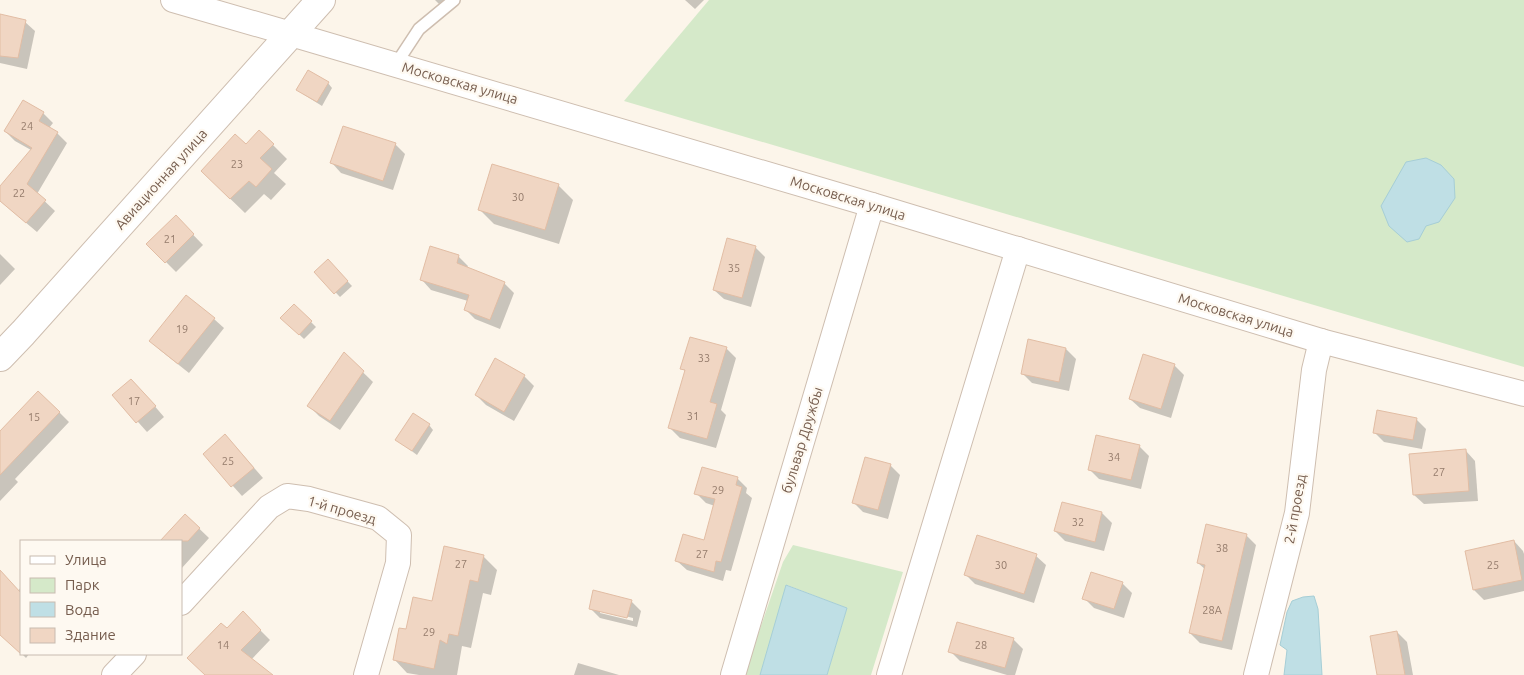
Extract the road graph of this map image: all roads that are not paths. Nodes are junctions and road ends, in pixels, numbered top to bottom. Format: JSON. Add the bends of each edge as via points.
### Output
{"nodes":[{"id":1,"x":173,"y":0,"type":"edge"},
{"id":2,"x":321,"y":0,"type":"edge"},
{"id":3,"x":454,"y":0,"type":"edge"},
{"id":4,"x":291,"y":34,"type":"junction"},
{"id":5,"x":396,"y":64,"type":"junction"},
{"id":6,"x":872,"y":205,"type":"junction"},
{"id":7,"x":1018,"y":249,"type":"junction"},
{"id":8,"x":1321,"y":341,"type":"junction"},
{"id":9,"x":0,"y":357,"type":"edge"},
{"id":10,"x":1524,"y":394,"type":"edge"},
{"id":11,"x":182,"y":602,"type":"edge"},
{"id":12,"x":133,"y":655,"type":"edge"},
{"id":13,"x":114,"y":675,"type":"edge"},
{"id":14,"x":366,"y":675,"type":"edge"},
{"id":15,"x":733,"y":675,"type":"edge"},
{"id":16,"x":889,"y":675,"type":"edge"},
{"id":17,"x":1256,"y":675,"type":"edge"}],
"edges":[{"from":1,"to":4,"type":"street","name":"Московская улица"},
{"from":2,"to":4,"type":"street","name":"Авиационная улица"},
{"from":3,"to":5,"type":"lane","via":[[419,29]]},
{"from":4,"to":5,"type":"street","name":"Московская улица"},
{"from":4,"to":9,"type":"street","name":"Авиационная улица"},
{"from":5,"to":6,"type":"street","name":"Московская улица"},
{"from":6,"to":7,"type":"street","name":"Московская улица"},
{"from":6,"to":15,"type":"street","name":"бульвар Дружбы"},
{"from":7,"to":8,"type":"street","name":"Московская улица"},
{"from":7,"to":16,"type":"street"},
{"from":8,"to":10,"type":"street","name":"Московская улица"},
{"from":8,"to":17,"type":"street","name":"2-й проезд","via":[[1314,370],[1297,513]]},
{"from":11,"to":14,"type":"street","name":"1-й проезд","via":[[269,508],[287,496],[378,518],[399,536],[398,562]]},
{"from":12,"to":13,"type":"street"}]}
